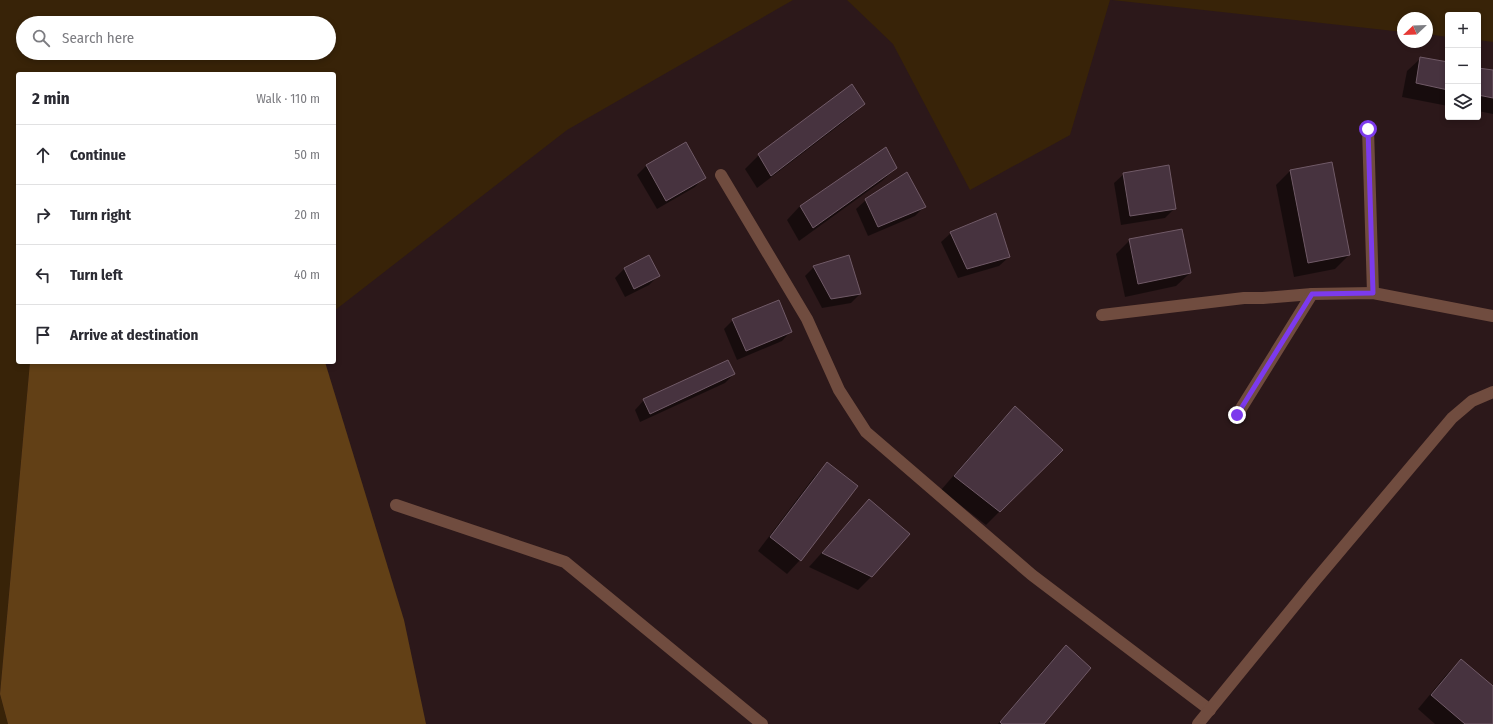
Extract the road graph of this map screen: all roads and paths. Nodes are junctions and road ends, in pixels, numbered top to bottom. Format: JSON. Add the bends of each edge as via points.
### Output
{"nodes":[{"id":1,"x":1368,"y":129,"type":"dead end"},
{"id":2,"x":722,"y":175,"type":"dead end"},
{"id":3,"x":1373,"y":293,"type":"junction"},
{"id":4,"x":1312,"y":294,"type":"junction"},
{"id":5,"x":1102,"y":315,"type":"dead end"},
{"id":6,"x":1493,"y":316,"type":"edge"},
{"id":7,"x":1493,"y":392,"type":"edge"},
{"id":8,"x":1237,"y":415,"type":"dead end"},
{"id":9,"x":396,"y":505,"type":"dead end"},
{"id":10,"x":1210,"y":710,"type":"junction"},
{"id":11,"x":762,"y":724,"type":"edge"},
{"id":12,"x":1198,"y":724,"type":"edge"}],
"edges":[{"from":1,"to":3,"type":"street"},
{"from":2,"to":10,"type":"street","via":[[807,319],[839,390],[866,432],[1032,575]]},
{"from":3,"to":4,"type":"street"},
{"from":3,"to":6,"type":"street"},
{"from":4,"to":5,"type":"street","via":[[1244,298]]},
{"from":4,"to":8,"type":"street"},
{"from":7,"to":10,"type":"street","via":[[1472,401],[1452,418]]},
{"from":9,"to":11,"type":"street","via":[[565,562]]},
{"from":10,"to":12,"type":"street"}]}
